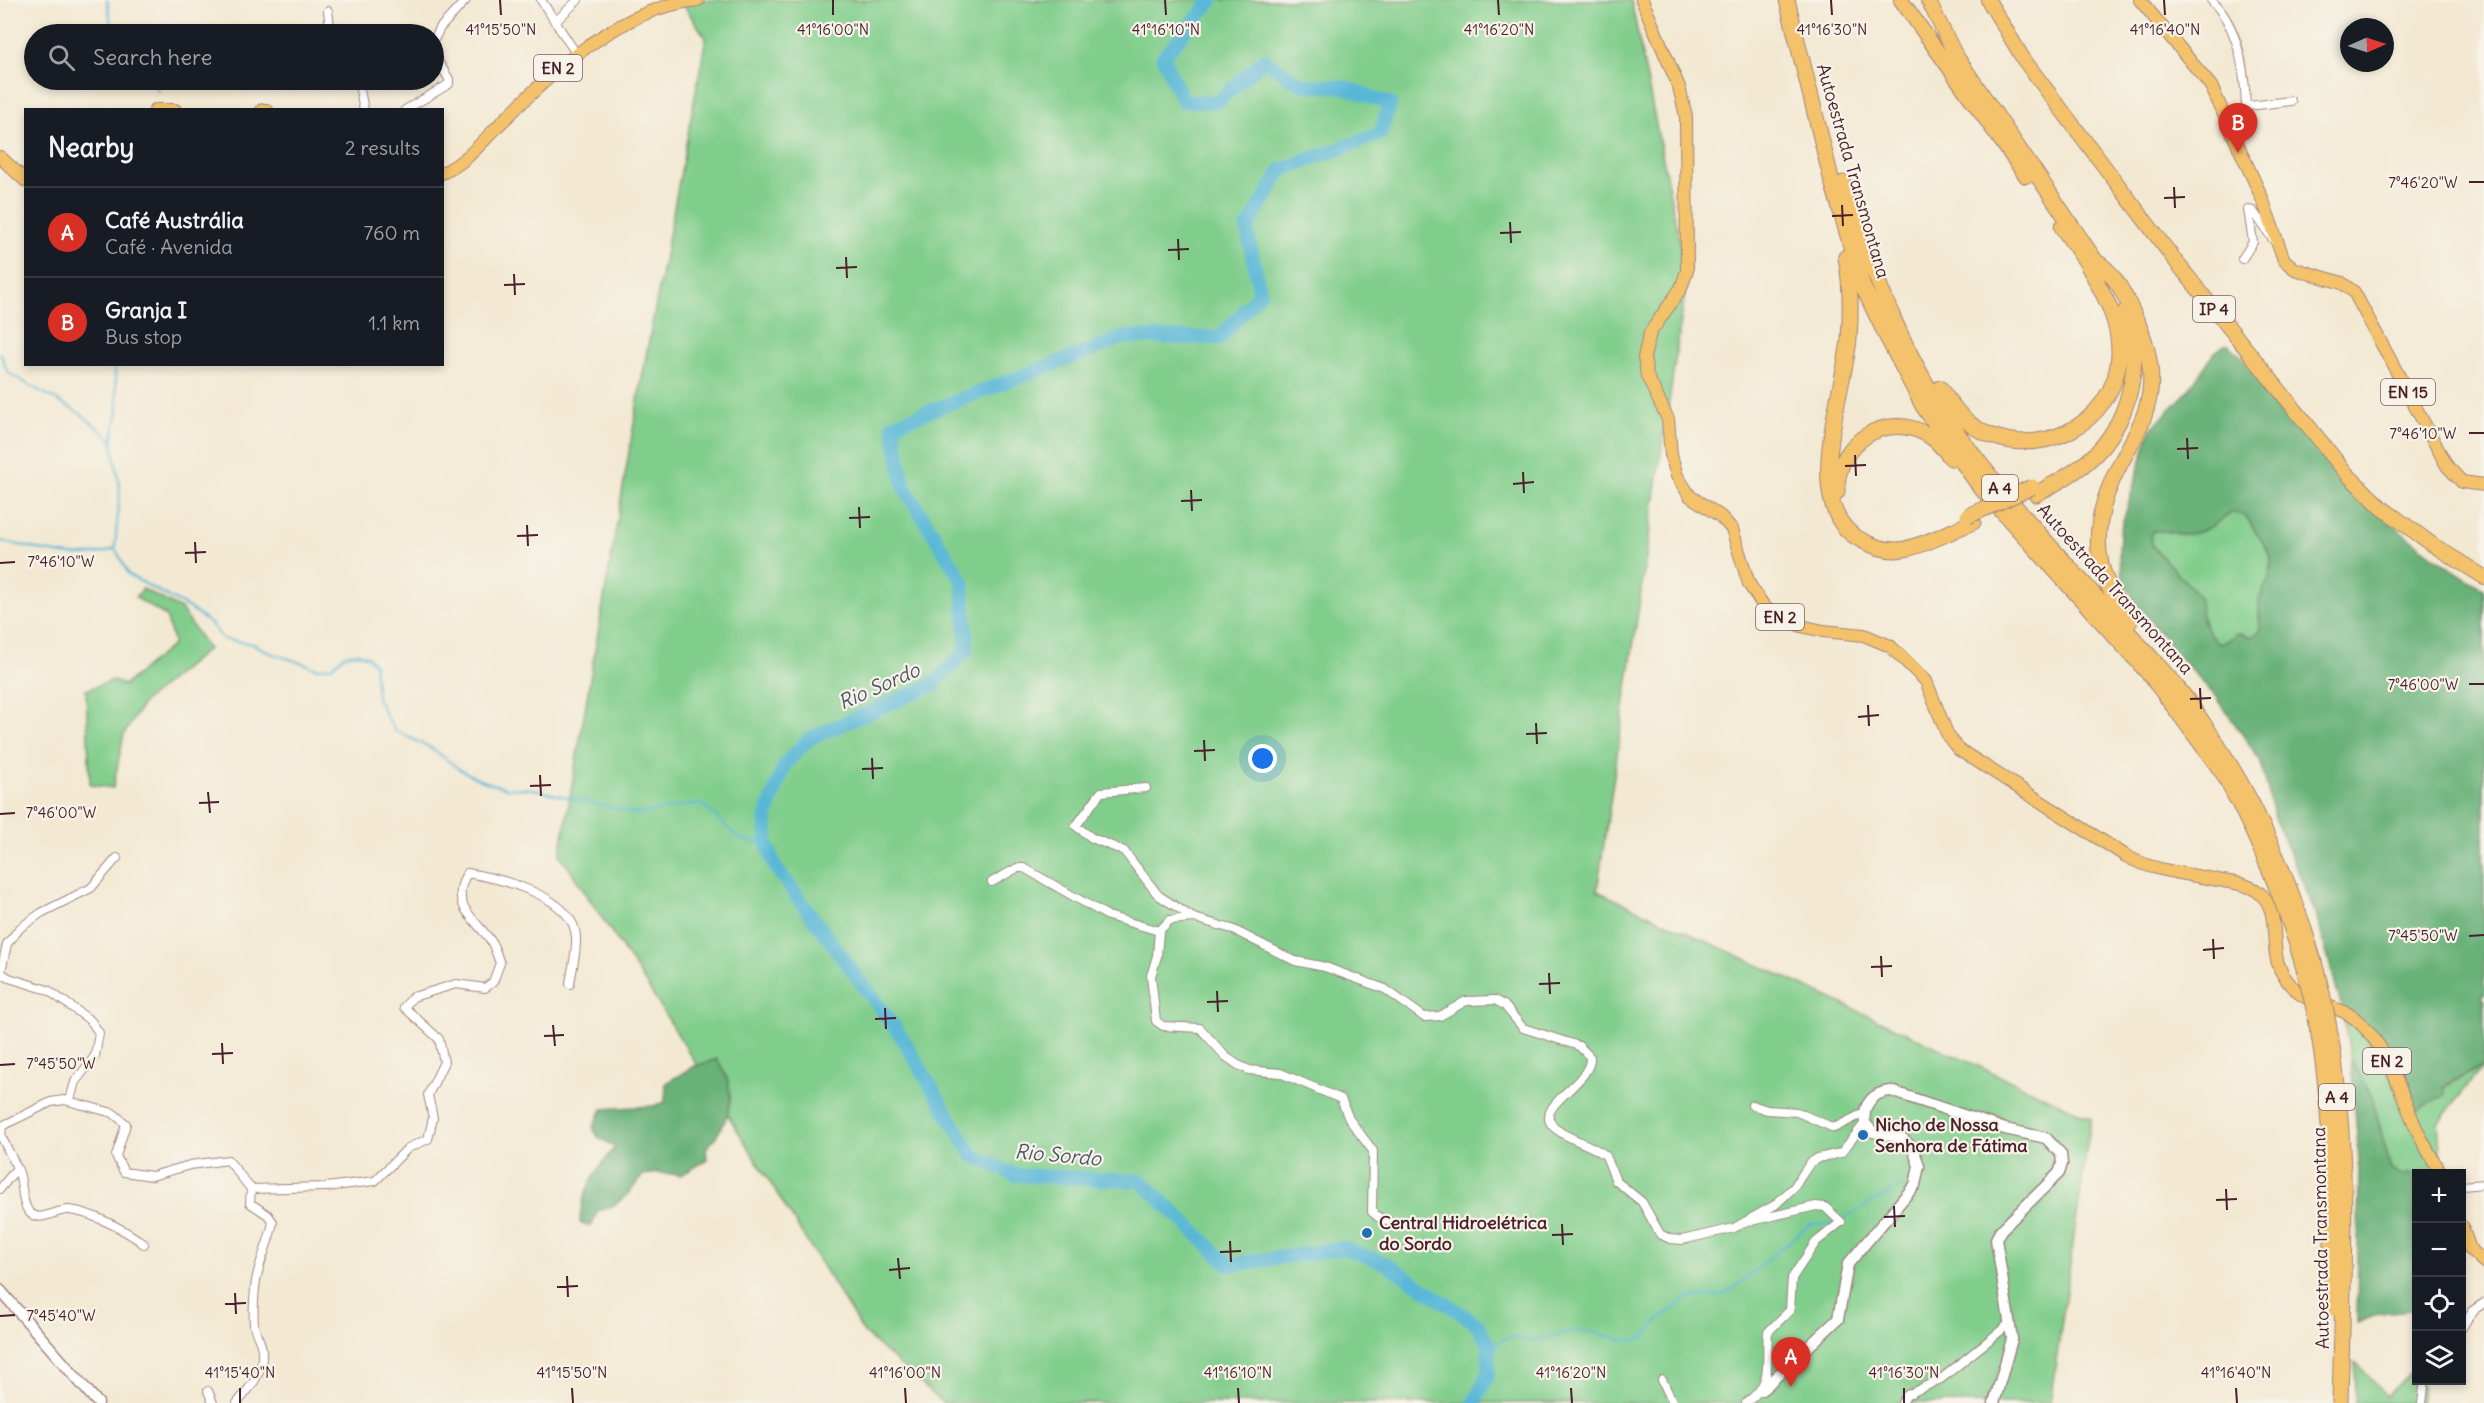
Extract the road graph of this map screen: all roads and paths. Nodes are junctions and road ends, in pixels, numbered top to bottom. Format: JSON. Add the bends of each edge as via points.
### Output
{"nodes":[{"id":1,"x":466,"y":0,"type":"edge"},
{"id":2,"x":541,"y":0,"type":"edge"},
{"id":3,"x":578,"y":0,"type":"edge"},
{"id":4,"x":698,"y":0,"type":"edge"},
{"id":5,"x":1642,"y":0,"type":"edge"},
{"id":6,"x":1787,"y":0,"type":"edge"},
{"id":7,"x":1797,"y":0,"type":"edge"},
{"id":8,"x":1901,"y":0,"type":"edge"},
{"id":9,"x":1912,"y":0,"type":"edge"},
{"id":10,"x":1928,"y":0,"type":"edge"},
{"id":11,"x":1988,"y":0,"type":"edge"},
{"id":12,"x":2140,"y":0,"type":"edge"},
{"id":13,"x":2211,"y":0,"type":"edge"},
{"id":14,"x":328,"y":11,"type":"dead end"},
{"id":15,"x":555,"y":22,"type":"junction"},
{"id":16,"x":330,"y":24,"type":"edge"},
{"id":17,"x":444,"y":24,"type":"edge"},
{"id":18,"x":577,"y":55,"type":"junction"},
{"id":19,"x":444,"y":71,"type":"edge"},
{"id":20,"x":1973,"y":81,"type":"junction"},
{"id":21,"x":444,"y":87,"type":"edge"},
{"id":22,"x":360,"y":90,"type":"edge"},
{"id":23,"x":439,"y":90,"type":"edge"},
{"id":24,"x":2291,"y":101,"type":"dead end"},
{"id":25,"x":2246,"y":107,"type":"junction"},
{"id":26,"x":364,"y":108,"type":"edge"},
{"id":27,"x":408,"y":108,"type":"edge"},
{"id":28,"x":2231,"y":128,"type":"junction"},
{"id":29,"x":0,"y":157,"type":"edge"},
{"id":30,"x":444,"y":172,"type":"edge"},
{"id":31,"x":2030,"y":172,"type":"junction"},
{"id":32,"x":1831,"y":178,"type":"junction"},
{"id":33,"x":24,"y":179,"type":"edge"},
{"id":34,"x":2278,"y":248,"type":"junction"},
{"id":35,"x":2242,"y":259,"type":"dead end"},
{"id":36,"x":2094,"y":264,"type":"junction"},
{"id":37,"x":1876,"y":281,"type":"junction"},
{"id":38,"x":2484,"y":485,"type":"edge"},
{"id":39,"x":1980,"y":487,"type":"junction"},
{"id":40,"x":1971,"y":519,"type":"junction"},
{"id":41,"x":2484,"y":570,"type":"edge"},
{"id":42,"x":2484,"y":577,"type":"edge"},
{"id":43,"x":2160,"y":669,"type":"junction"},
{"id":44,"x":1146,"y":788,"type":"dead end"},
{"id":45,"x":2247,"y":806,"type":"junction"},
{"id":46,"x":117,"y":858,"type":"dead end"},
{"id":47,"x":992,"y":882,"type":"dead end"},
{"id":48,"x":1192,"y":917,"type":"junction"},
{"id":49,"x":1159,"y":931,"type":"junction"},
{"id":50,"x":0,"y":972,"type":"edge"},
{"id":51,"x":570,"y":984,"type":"dead end"},
{"id":52,"x":70,"y":1100,"type":"junction"},
{"id":53,"x":1752,"y":1105,"type":"dead end"},
{"id":54,"x":1864,"y":1118,"type":"junction"},
{"id":55,"x":17,"y":1168,"type":"junction"},
{"id":56,"x":2439,"y":1169,"type":"edge"},
{"id":57,"x":2484,"y":1184,"type":"edge"},
{"id":58,"x":2466,"y":1186,"type":"edge"},
{"id":59,"x":0,"y":1189,"type":"edge"},
{"id":60,"x":251,"y":1189,"type":"junction"},
{"id":61,"x":1396,"y":1224,"type":"dead end"},
{"id":62,"x":1741,"y":1224,"type":"junction"},
{"id":63,"x":2466,"y":1238,"type":"edge"},
{"id":64,"x":144,"y":1244,"type":"dead end"},
{"id":65,"x":2484,"y":1262,"type":"edge"},
{"id":66,"x":0,"y":1290,"type":"edge"},
{"id":67,"x":2484,"y":1303,"type":"edge"},
{"id":68,"x":2466,"y":1321,"type":"edge"},
{"id":69,"x":2009,"y":1324,"type":"junction"},
{"id":70,"x":1662,"y":1380,"type":"dead end"},
{"id":71,"x":2424,"y":1385,"type":"edge"},
{"id":72,"x":1762,"y":1390,"type":"junction"},
{"id":73,"x":208,"y":1391,"type":"dead end"},
{"id":74,"x":98,"y":1403,"type":"edge"},
{"id":75,"x":213,"y":1403,"type":"edge"},
{"id":76,"x":237,"y":1403,"type":"edge"},
{"id":77,"x":1673,"y":1403,"type":"edge"},
{"id":78,"x":1746,"y":1403,"type":"edge"},
{"id":79,"x":1902,"y":1403,"type":"edge"},
{"id":80,"x":1994,"y":1403,"type":"edge"},
{"id":81,"x":2331,"y":1403,"type":"edge"},
{"id":82,"x":2340,"y":1403,"type":"edge"},
{"id":83,"x":2422,"y":1403,"type":"edge"}],
"edges":[{"from":1,"to":17,"type":"street"},
{"from":2,"to":15,"type":"street"},
{"from":3,"to":15,"type":"street"},
{"from":4,"to":18,"type":"main road","number":"EN 2","via":[[647,11]]},
{"from":5,"to":56,"type":"main road","number":"EN 2","via":[[1681,91],[1686,113],[1687,271],[1681,288],[1650,333],[1644,357],[1647,376],[1668,419],[1672,458],[1682,485],[1732,529],[1749,584],[1766,609],[1804,627],[1864,634],[1890,646],[1926,681],[1948,736],[1966,756],[2131,859],[2240,884],[2259,892],[2271,910],[2279,966],[2293,987],[2309,1001],[2345,1013],[2364,1026],[2394,1073],[2416,1129]]},
{"from":6,"to":32,"type":"highway","name":"Autoestrada Transmontana","number":"A 4"},
{"from":7,"to":37,"type":"highway","name":"Autoestrada Transmontana","number":"A 4","via":[[1843,183]]},
{"from":8,"to":31,"type":"highway"},
{"from":9,"to":20,"type":"highway"},
{"from":10,"to":20,"type":"highway","via":[[1954,54]]},
{"from":11,"to":41,"type":"highway","number":"IP 4","via":[[2258,354],[2352,470],[2384,502]]},
{"from":11,"to":42,"type":"highway","number":"IP 4","via":[[2015,52],[2177,263],[2348,474],[2381,507]]},
{"from":12,"to":28,"type":"main road","number":"EN 15","via":[[2206,78]]},
{"from":13,"to":25,"type":"street","via":[[2231,28],[2244,72]]},
{"from":14,"to":16,"type":"street"},
{"from":15,"to":18,"type":"street"},
{"from":18,"to":30,"type":"main road","number":"EN 2","via":[[546,78],[460,163]]},
{"from":19,"to":21,"type":"street","via":[[449,84]]},
{"from":20,"to":31,"type":"highway"},
{"from":22,"to":26,"type":"street"},
{"from":23,"to":27,"type":"street"},
{"from":24,"to":25,"type":"street"},
{"from":25,"to":28,"type":"street"},
{"from":28,"to":34,"type":"main road","number":"EN 15","via":[[2264,203]]},
{"from":29,"to":33,"type":"main road"},
{"from":31,"to":36,"type":"highway"},
{"from":32,"to":39,"type":"highway","name":"Autoestrada Transmontana","number":"A 4","via":[[1863,286],[1886,335],[1923,406]]},
{"from":32,"to":40,"type":"highway","via":[[1831,198],[1848,264],[1850,302],[1849,339],[1827,478],[1830,504],[1837,519],[1853,536],[1886,549],[1924,543]]},
{"from":34,"to":35,"type":"street","via":[[2249,210],[2253,242]]},
{"from":34,"to":38,"type":"main road","number":"EN 15","via":[[2295,269],[2346,285],[2354,292],[2450,471],[2462,482]]},
{"from":36,"to":37,"type":"highway","via":[[2117,327],[2119,355],[2115,380],[2103,404],[2089,419],[2060,437],[2032,443],[1990,434],[1960,414],[1926,369],[1884,287]]},
{"from":36,"to":40,"type":"highway","bridge":true,"via":[[2122,325],[2126,354],[2121,397],[2107,426],[2082,456],[2034,490]]},
{"from":36,"to":43,"type":"highway","via":[[2126,298],[2140,327],[2147,347],[2150,383],[2148,404],[2102,508],[2098,531],[2100,561],[2112,598],[2156,654]]},
{"from":37,"to":43,"type":"highway","name":"Autoestrada Transmontana","number":"A 4","via":[[1927,387],[1966,445]]},
{"from":39,"to":40,"type":"highway","via":[[1971,483],[1929,435],[1908,427],[1872,431],[1848,450],[1842,464],[1837,487],[1845,514],[1872,536],[1902,540]]},
{"from":39,"to":45,"type":"highway","name":"Autoestrada Transmontana","number":"A 4","via":[[2151,676]]},
{"from":43,"to":45,"type":"highway","name":"Autoestrada Transmontana","number":"A 4","via":[[2232,765]]},
{"from":44,"to":48,"type":"street","via":[[1101,792],[1077,827],[1122,849],[1159,896]]},
{"from":45,"to":81,"type":"highway","name":"Autoestrada Transmontana","number":"A 4","bridge":true,"via":[[2291,928],[2312,1001],[2322,1056],[2331,1198]]},
{"from":45,"to":82,"type":"highway","name":"Autoestrada Transmontana","number":"A 4","bridge":true,"via":[[2276,854],[2303,927],[2331,1040],[2342,1180]]},
{"from":46,"to":50,"type":"street","via":[[86,891],[20,928],[7,944]]},
{"from":47,"to":49,"type":"street","via":[[1024,868],[1108,916]]},
{"from":48,"to":49,"type":"street","via":[[1170,920]]},
{"from":48,"to":62,"type":"street","via":[[1226,927],[1298,962],[1384,989],[1424,1017],[1440,1016],[1466,1001],[1493,999],[1504,1005],[1523,1028],[1583,1048],[1590,1056],[1590,1065],[1580,1081],[1552,1107],[1550,1119],[1554,1128],[1605,1155],[1618,1184],[1642,1202],[1657,1231],[1665,1237],[1686,1239]]},
{"from":49,"to":61,"type":"street","via":[[1152,976],[1156,1021],[1163,1026],[1201,1028],[1223,1055],[1238,1065],[1280,1073],[1341,1099],[1349,1119],[1373,1151],[1372,1210],[1378,1217]]},
{"from":50,"to":52,"type":"street","via":[[48,990],[91,1021],[99,1033],[95,1056],[75,1082]]},
{"from":51,"to":60,"type":"street","via":[[576,937],[564,912],[541,893],[490,876],[467,873],[459,888],[461,903],[492,943],[500,963],[493,982],[485,988],[456,984],[413,997],[404,1007],[439,1039],[444,1062],[428,1095],[433,1118],[428,1139],[408,1148],[375,1181],[326,1188]]},
{"from":52,"to":55,"type":"street","via":[[51,1102],[2,1126],[1,1136]]},
{"from":52,"to":60,"type":"street","via":[[113,1113],[126,1124],[116,1156],[124,1172],[152,1176],[228,1160]]},
{"from":53,"to":54,"type":"street","via":[[1797,1112],[1834,1128]]},
{"from":54,"to":62,"type":"street","via":[[1841,1153],[1814,1160],[1784,1198]]},
{"from":54,"to":69,"type":"street","via":[[1874,1096],[1895,1091],[2005,1130],[2046,1138],[2058,1148],[2063,1161],[2059,1173],[1996,1239]]},
{"from":54,"to":72,"type":"street","via":[[1874,1132],[1907,1142],[1918,1158],[1918,1176],[1908,1197],[1850,1260],[1838,1318]]},
{"from":55,"to":59,"type":"street"},
{"from":55,"to":64,"type":"street","via":[[32,1214],[42,1217],[61,1210],[73,1211],[126,1231]]},
{"from":57,"to":58,"type":"street"},
{"from":60,"to":76,"type":"street","via":[[250,1203],[273,1221],[255,1286],[254,1325],[262,1350],[261,1367],[254,1384]]},
{"from":62,"to":72,"type":"street","via":[[1816,1206],[1825,1207],[1841,1222],[1816,1242],[1792,1278],[1790,1310],[1768,1332],[1768,1370]]},
{"from":63,"to":65,"type":"main road","via":[[2470,1249]]},
{"from":66,"to":74,"type":"street"},
{"from":67,"to":68,"type":"street"},
{"from":69,"to":79,"type":"street","via":[[1938,1381],[1907,1395]]},
{"from":69,"to":80,"type":"street","via":[[2011,1347]]},
{"from":70,"to":77,"type":"street"},
{"from":71,"to":83,"type":"street"},
{"from":72,"to":78,"type":"street"},
{"from":73,"to":75,"type":"street"}]}
